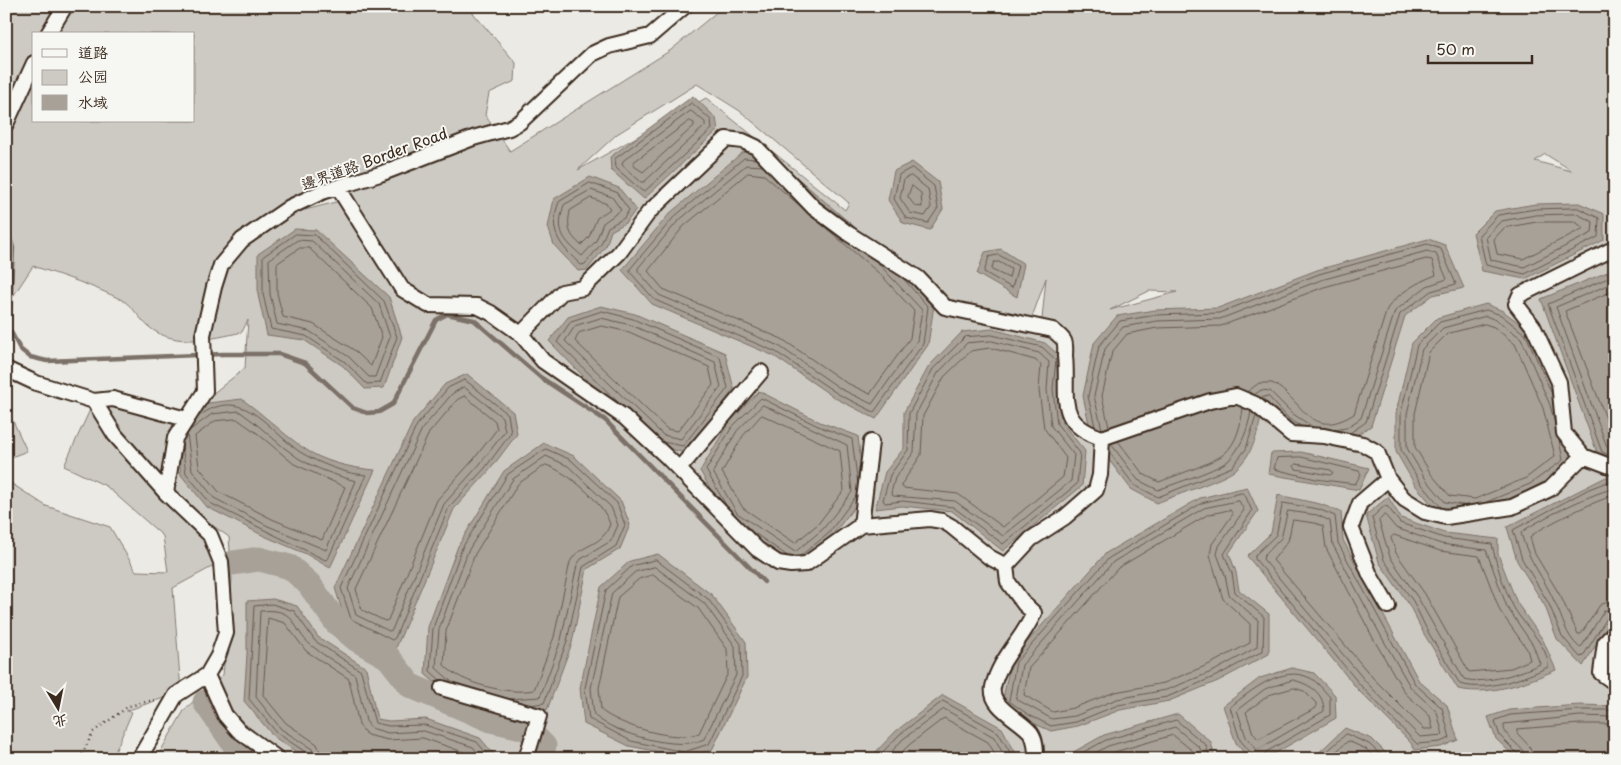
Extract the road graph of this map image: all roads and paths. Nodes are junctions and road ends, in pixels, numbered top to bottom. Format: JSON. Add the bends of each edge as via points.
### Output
{"nodes":[{"id":1,"x":65,"y":6,"type":"edge"},
{"id":2,"x":685,"y":6,"type":"edge"},
{"id":3,"x":49,"y":32,"type":"edge"},
{"id":4,"x":32,"y":67,"type":"edge"},
{"id":5,"x":6,"y":124,"type":"edge"},
{"id":6,"x":339,"y":189,"type":"junction"},
{"id":7,"x":1615,"y":248,"type":"edge"},
{"id":8,"x":521,"y":334,"type":"junction"},
{"id":9,"x":6,"y":369,"type":"edge"},
{"id":10,"x":761,"y":372,"type":"dead end"},
{"id":11,"x":94,"y":402,"type":"junction"},
{"id":12,"x":186,"y":419,"type":"junction"},
{"id":13,"x":1102,"y":438,"type":"junction"},
{"id":14,"x":870,"y":442,"type":"dead end"},
{"id":15,"x":1583,"y":456,"type":"junction"},
{"id":16,"x":1615,"y":468,"type":"edge"},
{"id":17,"x":679,"y":469,"type":"junction"},
{"id":18,"x":1388,"y":479,"type":"junction"},
{"id":19,"x":166,"y":493,"type":"junction"},
{"id":20,"x":861,"y":525,"type":"junction"},
{"id":21,"x":1006,"y":566,"type":"junction"},
{"id":22,"x":1388,"y":606,"type":"dead end"},
{"id":23,"x":1615,"y":632,"type":"edge"},
{"id":24,"x":207,"y":676,"type":"junction"},
{"id":25,"x":1615,"y":683,"type":"edge"},
{"id":26,"x":442,"y":688,"type":"dead end"},
{"id":27,"x":176,"y":695,"type":"junction"},
{"id":28,"x":80,"y":759,"type":"edge"},
{"id":29,"x":139,"y":759,"type":"edge"},
{"id":30,"x":278,"y":759,"type":"edge"},
{"id":31,"x":526,"y":759,"type":"edge"},
{"id":32,"x":1036,"y":759,"type":"edge"}],
"edges":[{"from":1,"to":3,"type":"street"},
{"from":2,"to":6,"type":"street","name":"邊界道路 Border Road","via":[[650,36],[608,46],[592,54],[520,122],[509,128]]},
{"from":4,"to":5,"type":"street"},
{"from":6,"to":8,"type":"street","via":[[402,289],[428,305],[476,306]]},
{"from":6,"to":12,"type":"street","name":"邊界道路 Border Road","via":[[322,192],[290,207],[242,240],[222,265],[203,335],[205,384],[202,397]]},
{"from":7,"to":15,"type":"street","via":[[1520,295],[1516,304],[1532,326],[1559,382],[1564,433]]},
{"from":8,"to":13,"type":"street","via":[[562,292],[583,288],[619,253],[649,212],[726,139],[743,141],[756,148],[814,208],[848,234],[918,278],[945,307],[1053,330],[1064,341],[1067,378],[1064,396],[1072,422]]},
{"from":8,"to":17,"type":"street","via":[[543,361],[624,417]]},
{"from":9,"to":11,"type":"street","via":[[36,383]]},
{"from":10,"to":17,"type":"street"},
{"from":11,"to":12,"type":"street","via":[[113,399]]},
{"from":11,"to":19,"type":"street","via":[[115,435]]},
{"from":12,"to":19,"type":"street","name":"邊界道路 Border Road","via":[[175,438]]},
{"from":13,"to":18,"type":"street","via":[[1210,401],[1236,396],[1255,404],[1291,434],[1324,436],[1363,444],[1377,452]]},
{"from":13,"to":21,"type":"street","via":[[1096,490],[1065,517],[1031,538]]},
{"from":14,"to":20,"type":"street"},
{"from":15,"to":16,"type":"street"},
{"from":15,"to":18,"type":"street","via":[[1550,490],[1512,507],[1446,517],[1425,512],[1404,499]]},
{"from":17,"to":20,"type":"street","via":[[757,549],[778,563],[791,566],[806,564]]},
{"from":18,"to":22,"type":"street","via":[[1360,503],[1351,527],[1370,575]]},
{"from":19,"to":24,"type":"street","via":[[210,535],[221,562],[226,633]]},
{"from":20,"to":21,"type":"street","via":[[930,519],[942,521]]},
{"from":21,"to":32,"type":"street","via":[[1008,582],[1034,613],[1000,669],[992,689],[1003,709],[1031,733],[1036,745]]},
{"from":23,"to":25,"type":"street","via":[[1605,643],[1601,674]]},
{"from":24,"to":27,"type":"street"},
{"from":24,"to":30,"type":"street","via":[[224,715],[238,730]]},
{"from":26,"to":31,"type":"street","via":[[539,716]]},
{"from":27,"to":28,"type":"path","via":[[130,706],[93,732]]},
{"from":27,"to":29,"type":"street"}]}
